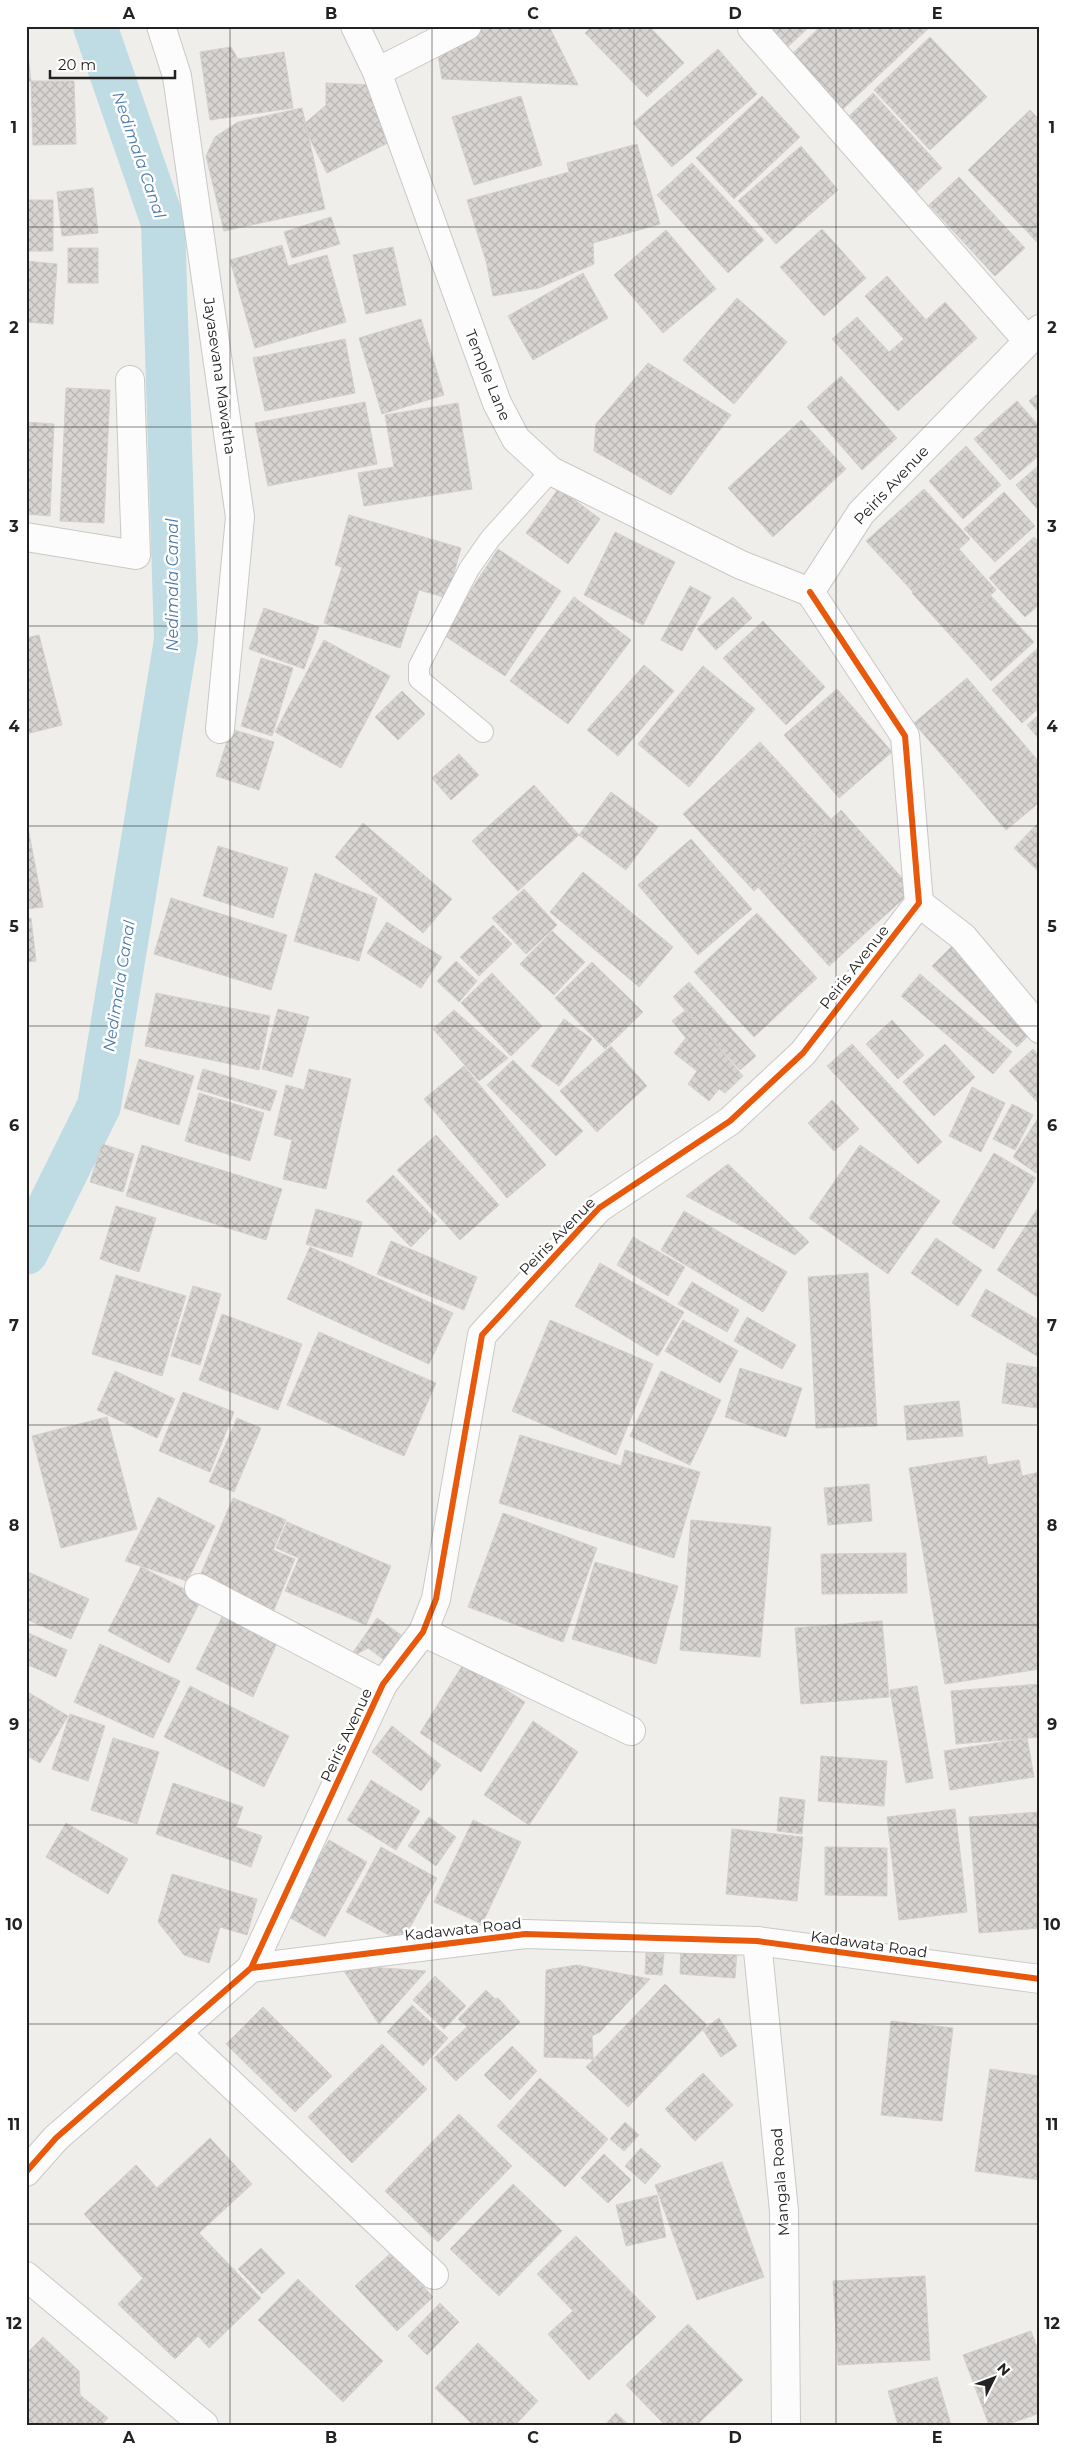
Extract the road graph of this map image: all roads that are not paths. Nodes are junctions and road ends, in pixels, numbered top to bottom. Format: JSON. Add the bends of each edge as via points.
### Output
{"nodes":[{"id":1,"x":161,"y":26,"type":"edge"},
{"id":2,"x":355,"y":26,"type":"edge"},
{"id":3,"x":468,"y":26,"type":"edge"},
{"id":4,"x":752,"y":28,"type":"dead end"},
{"id":5,"x":377,"y":72,"type":"junction"},
{"id":6,"x":1034,"y":335,"type":"edge"},
{"id":7,"x":130,"y":380,"type":"dead end"},
{"id":8,"x":551,"y":471,"type":"junction"},
{"id":9,"x":26,"y":537,"type":"edge"},
{"id":10,"x":810,"y":592,"type":"junction"},
{"id":11,"x":220,"y":729,"type":"dead end"},
{"id":12,"x":483,"y":732,"type":"dead end"},
{"id":13,"x":919,"y":903,"type":"junction"},
{"id":14,"x":1040,"y":1029,"type":"edge"},
{"id":15,"x":199,"y":1588,"type":"dead end"},
{"id":16,"x":423,"y":1632,"type":"junction"},
{"id":17,"x":383,"y":1684,"type":"junction"},
{"id":18,"x":631,"y":1731,"type":"dead end"},
{"id":19,"x":757,"y":1941,"type":"junction"},
{"id":20,"x":251,"y":1968,"type":"junction"},
{"id":21,"x":1040,"y":1980,"type":"edge"},
{"id":22,"x":178,"y":2034,"type":"junction"},
{"id":23,"x":26,"y":2172,"type":"edge"},
{"id":24,"x":434,"y":2275,"type":"dead end"},
{"id":25,"x":26,"y":2276,"type":"edge"},
{"id":26,"x":204,"y":2425,"type":"edge"},
{"id":27,"x":786,"y":2425,"type":"edge"}],
"edges":[{"from":1,"to":11,"type":"street","name":"Jayasevana Mawatha","via":[[177,76],[240,517]]},
{"from":2,"to":5,"type":"street","name":"Temple Lane"},
{"from":3,"to":5,"type":"street"},
{"from":4,"to":6,"type":"street"},
{"from":5,"to":8,"type":"street","name":"Temple Lane","via":[[497,403],[516,439]]},
{"from":6,"to":10,"type":"street","name":"Peiris Avenue","via":[[861,513]]},
{"from":7,"to":9,"type":"street","via":[[136,555]]},
{"from":8,"to":10,"type":"street","name":"Temple Lane","via":[[741,565]]},
{"from":8,"to":12,"type":"lane","via":[[490,539],[469,569],[420,666],[419,679]]},
{"from":10,"to":13,"type":"street","via":[[905,736]]},
{"from":13,"to":14,"type":"street","via":[[963,937]]},
{"from":13,"to":16,"type":"street","name":"Peiris Avenue","via":[[803,1053],[730,1121],[599,1208],[482,1335],[436,1598]]},
{"from":15,"to":17,"type":"street"},
{"from":16,"to":17,"type":"street","name":"Peiris Avenue"},
{"from":16,"to":18,"type":"street"},
{"from":17,"to":20,"type":"street","name":"Peiris Avenue"},
{"from":19,"to":20,"type":"street","name":"Kadawata Road","via":[[525,1934]]},
{"from":19,"to":21,"type":"street","name":"Kadawata Road"},
{"from":19,"to":27,"type":"street","name":"Mangala Road","via":[[784,2211]]},
{"from":20,"to":22,"type":"street"},
{"from":22,"to":23,"type":"street","via":[[56,2138]]},
{"from":22,"to":24,"type":"street"},
{"from":25,"to":26,"type":"street"}]}
